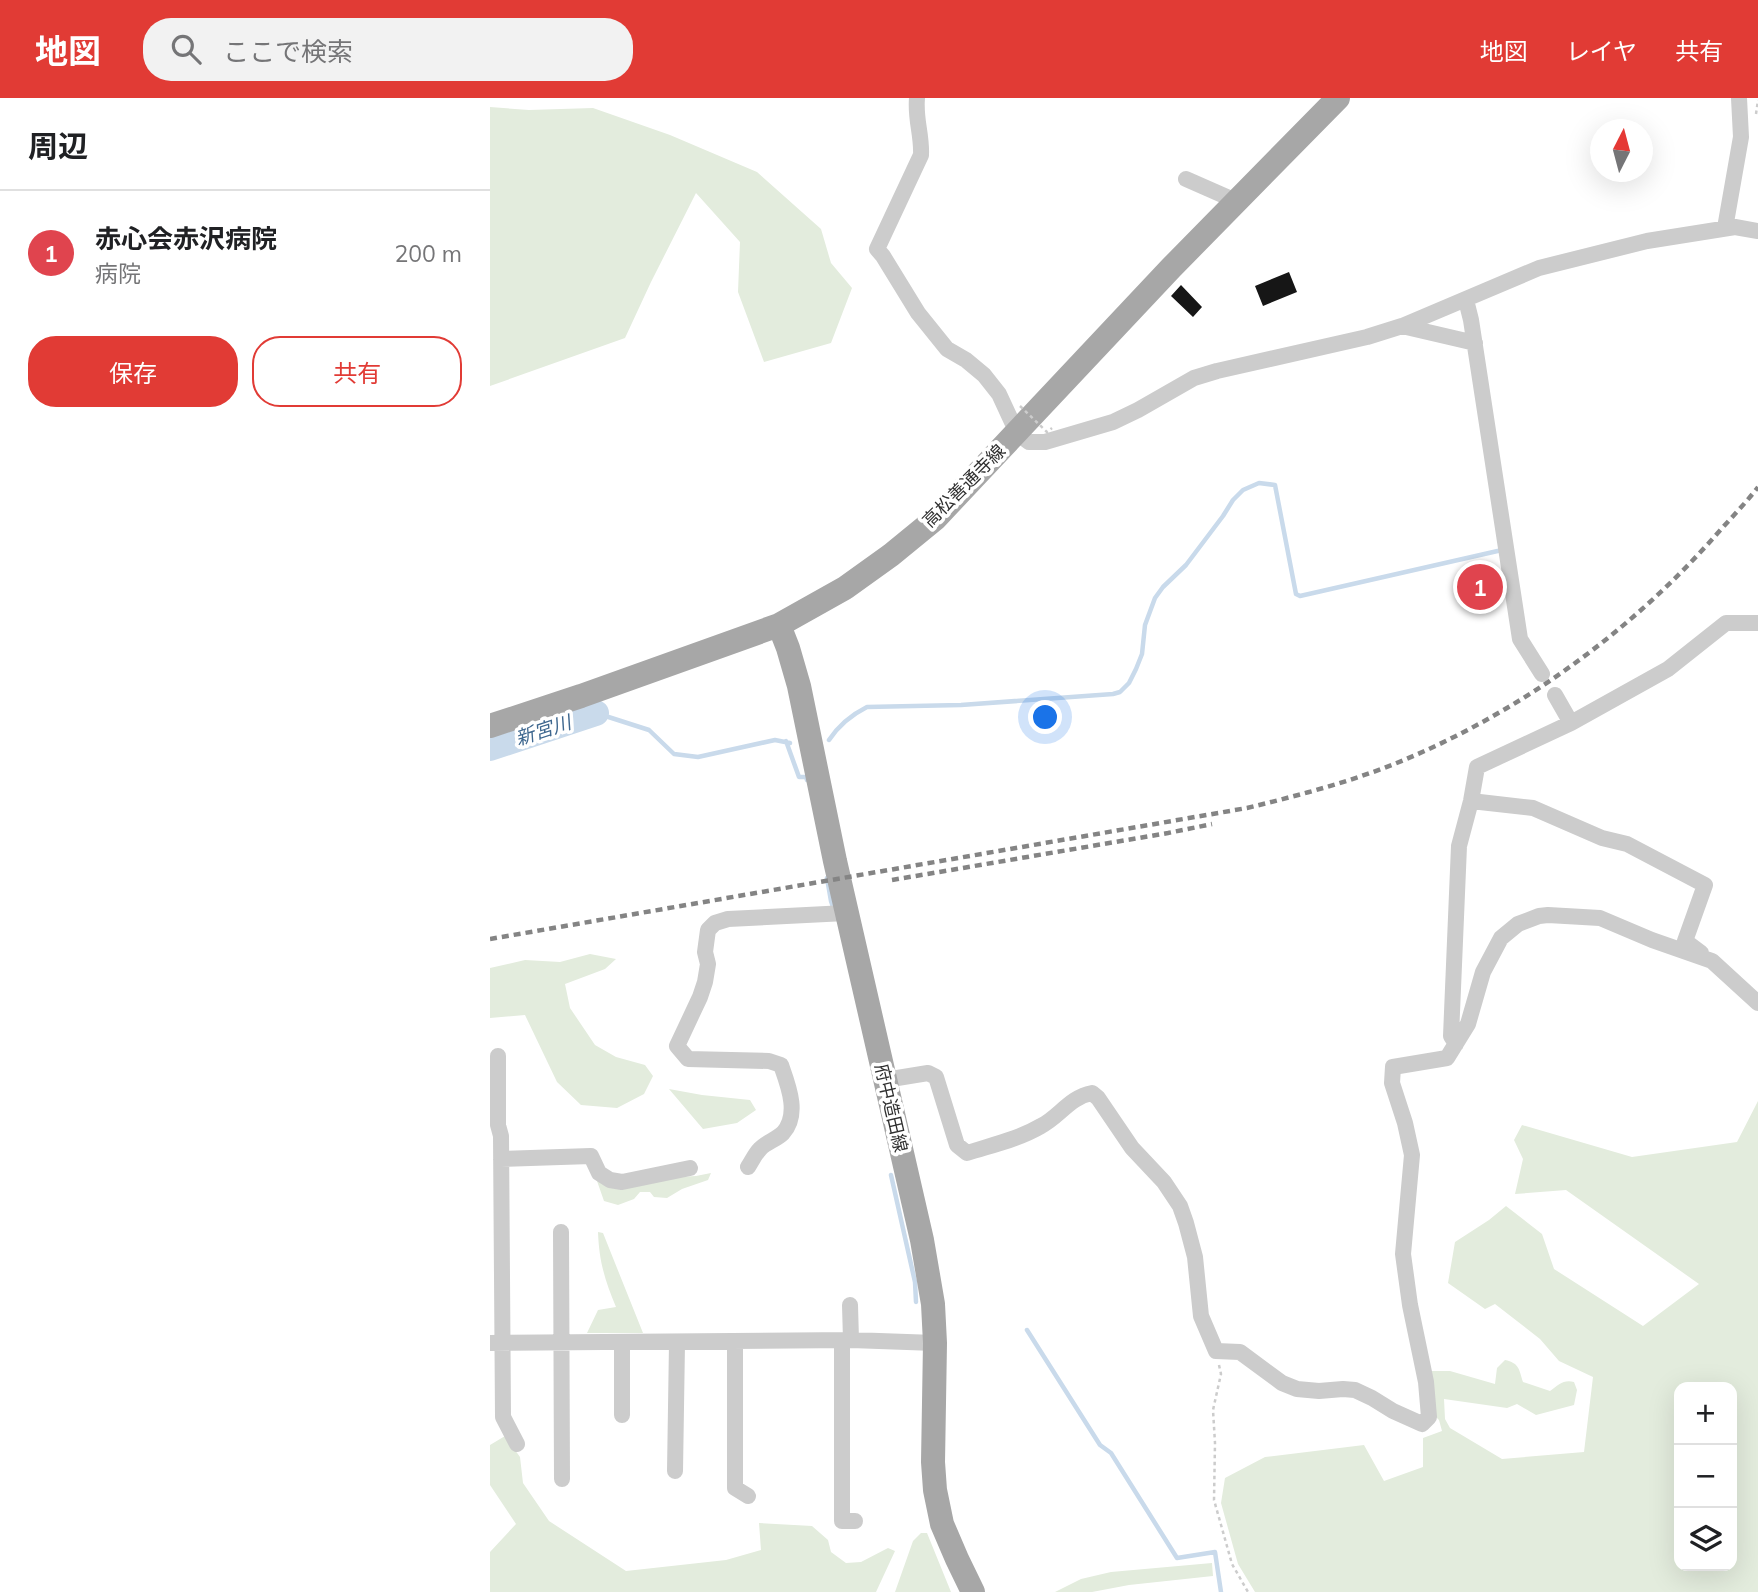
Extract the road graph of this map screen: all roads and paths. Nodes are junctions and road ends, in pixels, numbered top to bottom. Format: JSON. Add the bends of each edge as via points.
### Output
{"nodes":[{"id":1,"x":917,"y":98,"type":"edge"},
{"id":2,"x":1338,"y":98,"type":"edge"},
{"id":3,"x":1739,"y":98,"type":"edge"},
{"id":4,"x":1186,"y":179,"type":"dead end"},
{"id":5,"x":1236,"y":201,"type":"junction"},
{"id":6,"x":1725,"y":228,"type":"junction"},
{"id":7,"x":1758,"y":231,"type":"edge"},
{"id":8,"x":1466,"y":300,"type":"junction"},
{"id":9,"x":1402,"y":326,"type":"junction"},
{"id":10,"x":1475,"y":343,"type":"junction"},
{"id":11,"x":1020,"y":406,"type":"dead end"},
{"id":12,"x":1052,"y":428,"type":"dead end"},
{"id":13,"x":1017,"y":433,"type":"junction"},
{"id":14,"x":1758,"y":623,"type":"edge"},
{"id":15,"x":779,"y":625,"type":"junction"},
{"id":16,"x":1542,"y":674,"type":"dead end"},
{"id":17,"x":1555,"y":695,"type":"dead end"},
{"id":18,"x":1572,"y":723,"type":"junction"},
{"id":19,"x":490,"y":726,"type":"edge"},
{"id":20,"x":1471,"y":801,"type":"junction"},
{"id":21,"x":846,"y":912,"type":"junction"},
{"id":22,"x":1712,"y":961,"type":"junction"},
{"id":23,"x":1758,"y":1003,"type":"edge"},
{"id":24,"x":1456,"y":1044,"type":"junction"},
{"id":25,"x":498,"y":1056,"type":"dead end"},
{"id":26,"x":885,"y":1080,"type":"junction"},
{"id":27,"x":494,"y":1125,"type":"edge"},
{"id":28,"x":501,"y":1159,"type":"junction"},
{"id":29,"x":748,"y":1167,"type":"dead end"},
{"id":30,"x":690,"y":1168,"type":"dead end"},
{"id":31,"x":561,"y":1232,"type":"dead end"},
{"id":32,"x":496,"y":1234,"type":"edge"},
{"id":33,"x":850,"y":1305,"type":"dead end"},
{"id":34,"x":846,"y":1341,"type":"junction"},
{"id":35,"x":496,"y":1343,"type":"edge"},
{"id":36,"x":561,"y":1343,"type":"junction"},
{"id":37,"x":622,"y":1343,"type":"junction"},
{"id":38,"x":677,"y":1343,"type":"junction"},
{"id":39,"x":735,"y":1343,"type":"junction"},
{"id":40,"x":934,"y":1343,"type":"junction"},
{"id":41,"x":1216,"y":1351,"type":"junction"},
{"id":42,"x":622,"y":1415,"type":"dead end"},
{"id":43,"x":517,"y":1444,"type":"dead end"},
{"id":44,"x":675,"y":1471,"type":"dead end"},
{"id":45,"x":562,"y":1479,"type":"dead end"},
{"id":46,"x":748,"y":1496,"type":"dead end"},
{"id":47,"x":855,"y":1521,"type":"dead end"},
{"id":48,"x":973,"y":1592,"type":"edge"},
{"id":49,"x":1248,"y":1592,"type":"edge"}],
"edges":[{"from":1,"to":13,"type":"street","via":[[921,155],[877,249],[947,349],[984,375],[999,394]]},
{"from":2,"to":5,"type":"main road","name":"高松善通寺線"},
{"from":3,"to":6,"type":"street","via":[[1741,137]]},
{"from":4,"to":5,"type":"street"},
{"from":5,"to":13,"type":"main road","name":"高松善通寺線"},
{"from":6,"to":7,"type":"street"},
{"from":6,"to":8,"type":"street","via":[[1647,241],[1539,268]]},
{"from":8,"to":9,"type":"street"},
{"from":8,"to":10,"type":"street"},
{"from":9,"to":10,"type":"street"},
{"from":9,"to":13,"type":"street","via":[[1194,378],[1113,422],[1045,442],[1030,442]]},
{"from":10,"to":16,"type":"street","via":[[1520,639]]},
{"from":11,"to":12,"type":"path","bridge":true,"via":[[1047,432]]},
{"from":13,"to":15,"type":"main road","name":"高松善通寺線","via":[[935,519],[891,555]]},
{"from":14,"to":18,"type":"street","via":[[1726,623],[1668,668]]},
{"from":15,"to":19,"type":"main road","name":"高松善通寺線"},
{"from":15,"to":21,"type":"main road","name":"府中造田線","via":[[799,686]]},
{"from":17,"to":18,"type":"street"},
{"from":18,"to":20,"type":"street","via":[[1476,767]]},
{"from":20,"to":22,"type":"street","via":[[1533,808],[1627,844],[1705,885],[1685,941]]},
{"from":20,"to":24,"type":"street","via":[[1459,846],[1451,1036]]},
{"from":21,"to":26,"type":"main road","name":"府中造田線"},
{"from":21,"to":29,"type":"street","via":[[728,919],[708,930],[705,982],[677,1046],[688,1059],[781,1065],[790,1089],[785,1131],[761,1147]]},
{"from":22,"to":23,"type":"street"},
{"from":22,"to":24,"type":"street","via":[[1600,918],[1539,916],[1518,924],[1501,938]]},
{"from":24,"to":41,"type":"street","via":[[1447,1058],[1392,1067],[1392,1083],[1412,1155],[1403,1254],[1429,1418],[1422,1424],[1355,1391],[1297,1389],[1240,1352]]},
{"from":25,"to":27,"type":"street"},
{"from":26,"to":40,"type":"main road","name":"府中造田線","via":[[928,1273]]},
{"from":26,"to":41,"type":"street","via":[[928,1073],[936,1077],[957,1144],[967,1153],[1026,1134],[1092,1093],[1180,1206],[1195,1257],[1201,1316]]},
{"from":27,"to":28,"type":"street","via":[[500,1136]]},
{"from":28,"to":30,"type":"street","via":[[591,1156],[598,1173],[622,1182]]},
{"from":28,"to":32,"type":"street"},
{"from":31,"to":36,"type":"street"},
{"from":32,"to":35,"type":"street"},
{"from":33,"to":34,"type":"street"},
{"from":34,"to":39,"type":"street"},
{"from":34,"to":40,"type":"street"},
{"from":34,"to":47,"type":"street","via":[[842,1521]]},
{"from":35,"to":36,"type":"street"},
{"from":35,"to":43,"type":"street","via":[[503,1417]]},
{"from":36,"to":37,"type":"street"},
{"from":36,"to":45,"type":"street"},
{"from":37,"to":38,"type":"street"},
{"from":37,"to":42,"type":"street"},
{"from":38,"to":39,"type":"street"},
{"from":38,"to":44,"type":"street"},
{"from":39,"to":46,"type":"street","via":[[735,1488]]},
{"from":40,"to":48,"type":"main road","name":"府中造田線","via":[[935,1490],[942,1524]]},
{"from":41,"to":49,"type":"path","via":[[1221,1374],[1213,1410],[1214,1500],[1232,1564]]}]}
